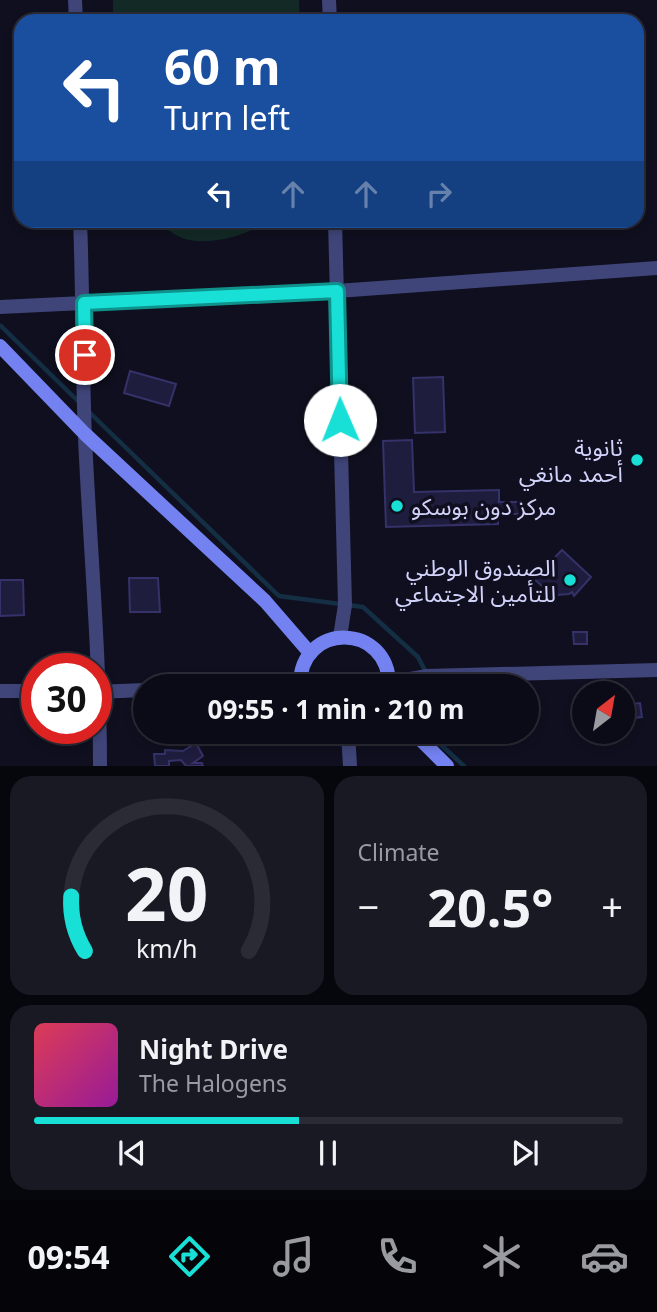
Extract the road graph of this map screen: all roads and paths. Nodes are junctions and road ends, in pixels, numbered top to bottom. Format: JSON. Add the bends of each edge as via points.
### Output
{"nodes":[{"id":1,"x":80,"y":228,"type":"edge"},
{"id":2,"x":335,"y":228,"type":"edge"},
{"id":3,"x":657,"y":268,"type":"edge"},
{"id":4,"x":337,"y":291,"type":"junction"},
{"id":5,"x":84,"y":303,"type":"junction"},
{"id":6,"x":0,"y":307,"type":"edge"},
{"id":7,"x":0,"y":345,"type":"edge"},
{"id":8,"x":85,"y":434,"type":"junction"},
{"id":9,"x":340,"y":637,"type":"junction"},
{"id":10,"x":96,"y":653,"type":"edge"},
{"id":11,"x":310,"y":653,"type":"junction"},
{"id":12,"x":657,"y":670,"type":"edge"},
{"id":13,"x":300,"y":674,"type":"edge"},
{"id":14,"x":388,"y":674,"type":"edge"},
{"id":15,"x":504,"y":674,"type":"edge"},
{"id":16,"x":0,"y":691,"type":"edge"},
{"id":17,"x":21,"y":691,"type":"edge"},
{"id":18,"x":112,"y":691,"type":"edge"},
{"id":19,"x":133,"y":691,"type":"edge"},
{"id":20,"x":99,"y":744,"type":"edge"},
{"id":21,"x":349,"y":744,"type":"edge"},
{"id":22,"x":426,"y":744,"type":"edge"},
{"id":23,"x":100,"y":766,"type":"edge"},
{"id":24,"x":350,"y":766,"type":"edge"},
{"id":25,"x":447,"y":766,"type":"edge"}],
"edges":[{"from":1,"to":5,"type":"street"},
{"from":2,"to":4,"type":"street"},
{"from":3,"to":4,"type":"street"},
{"from":4,"to":5,"type":"street"},
{"from":4,"to":9,"type":"street","via":[[345,605]]},
{"from":5,"to":6,"type":"street"},
{"from":5,"to":8,"type":"street"},
{"from":7,"to":8,"type":"street"},
{"from":8,"to":10,"type":"street"},
{"from":8,"to":11,"type":"street","via":[[265,601]]},
{"from":9,"to":11,"type":"street"},
{"from":9,"to":14,"type":"street","via":[[355,638],[375,650]]},
{"from":11,"to":13,"type":"street"},
{"from":12,"to":15,"type":"street"},
{"from":16,"to":17,"type":"street"},
{"from":18,"to":19,"type":"street"},
{"from":20,"to":23,"type":"street"},
{"from":21,"to":24,"type":"street"},
{"from":22,"to":25,"type":"street"}]}
